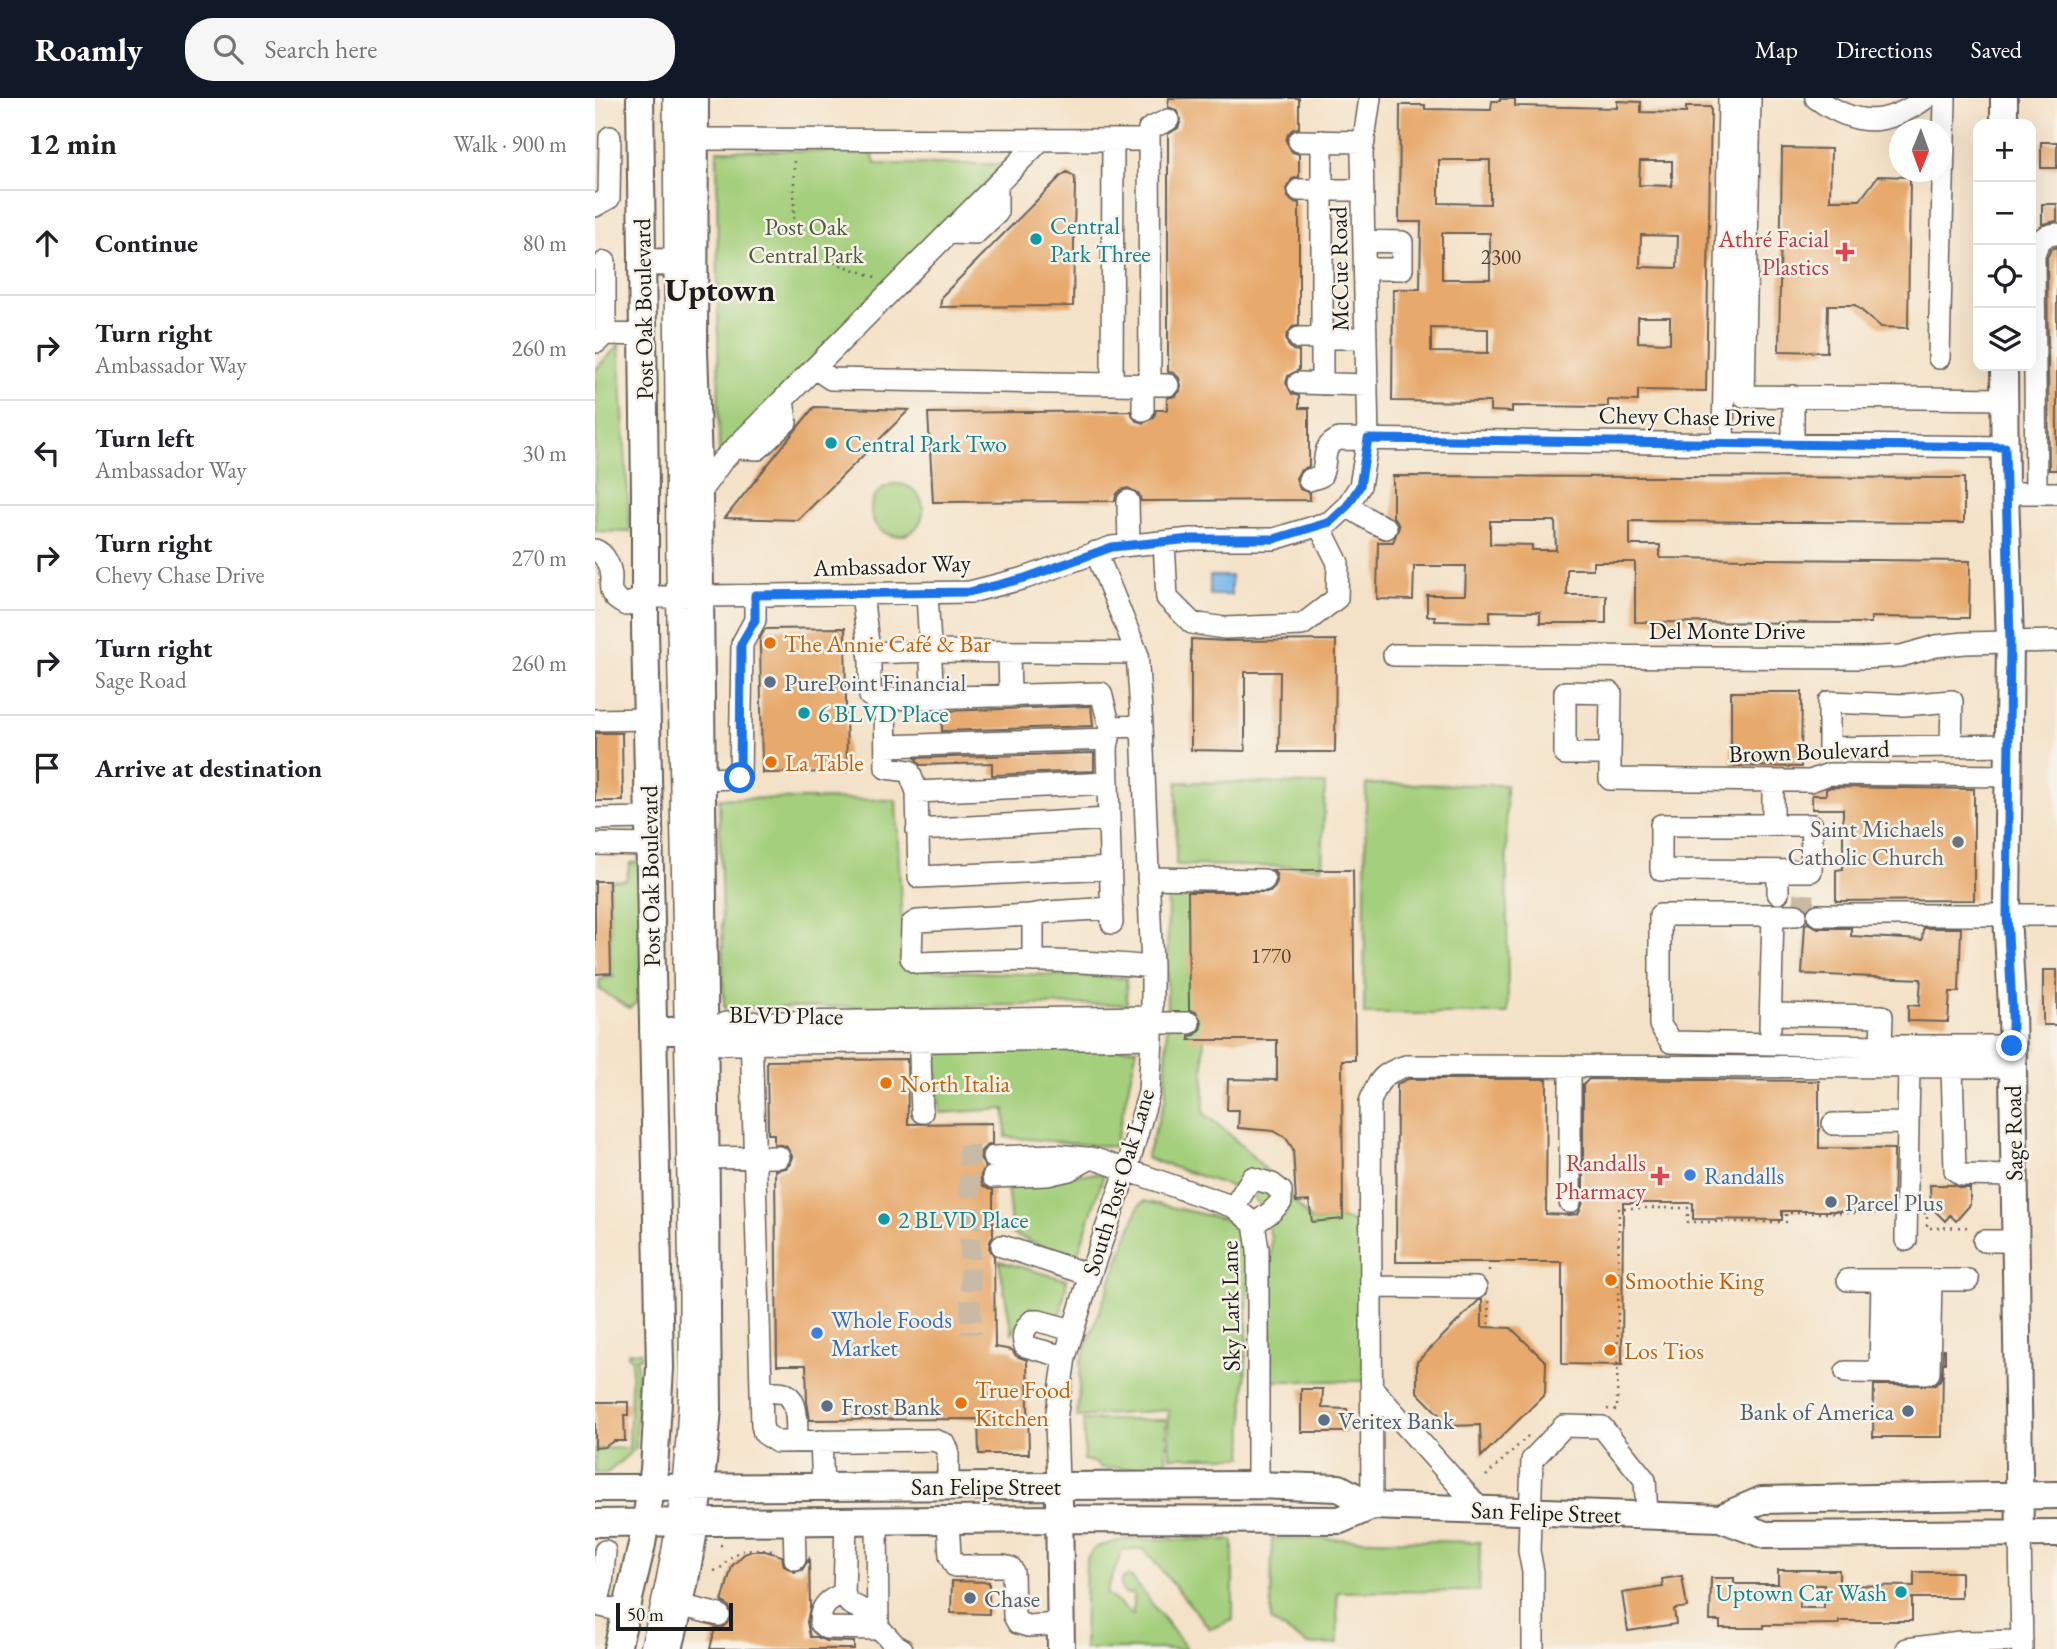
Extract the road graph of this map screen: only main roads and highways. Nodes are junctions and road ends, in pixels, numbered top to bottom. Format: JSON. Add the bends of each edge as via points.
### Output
{"nodes":[{"id":1,"x":641,"y":98,"type":"edge"},
{"id":2,"x":695,"y":98,"type":"edge"},
{"id":3,"x":2004,"y":98,"type":"edge"},
{"id":4,"x":2004,"y":119,"type":"edge"},
{"id":5,"x":669,"y":263,"type":"junction"},
{"id":6,"x":2004,"y":371,"type":"edge"},
{"id":7,"x":673,"y":597,"type":"junction"},
{"id":8,"x":679,"y":1031,"type":"junction"},
{"id":9,"x":1058,"y":1485,"type":"junction"},
{"id":10,"x":595,"y":1488,"type":"edge"},
{"id":11,"x":676,"y":1488,"type":"junction"},
{"id":12,"x":2057,"y":1495,"type":"edge"},
{"id":13,"x":2020,"y":1496,"type":"junction"},
{"id":14,"x":1372,"y":1506,"type":"junction"},
{"id":15,"x":1720,"y":1518,"type":"junction"},
{"id":16,"x":1059,"y":1519,"type":"junction"},
{"id":17,"x":671,"y":1522,"type":"junction"},
{"id":18,"x":595,"y":1523,"type":"edge"},
{"id":19,"x":2057,"y":1533,"type":"edge"},
{"id":20,"x":2020,"y":1534,"type":"junction"},
{"id":21,"x":1061,"y":1637,"type":"edge"},
{"id":22,"x":617,"y":1649,"type":"edge"},
{"id":23,"x":669,"y":1649,"type":"edge"}],
"edges":[{"from":1,"to":5,"type":"main road","name":"Post Oak Boulevard"},
{"from":2,"to":5,"type":"main road","name":"Post Oak Boulevard","via":[[695,139]]},
{"from":3,"to":4,"type":"main road"},
{"from":5,"to":7,"type":"main road","name":"Post Oak Boulevard","via":[[643,335]]},
{"from":5,"to":7,"type":"main road","name":"Post Oak Boulevard","via":[[719,456],[699,493]]},
{"from":6,"to":13,"type":"main road","name":"Sage Road","via":[[2010,641],[2007,915]]},
{"from":7,"to":8,"type":"main road","name":"Post Oak Boulevard","via":[[702,779]]},
{"from":7,"to":8,"type":"main road","name":"Post Oak Boulevard","via":[[647,719],[650,845]]},
{"from":8,"to":11,"type":"main road","name":"Post Oak Boulevard","via":[[659,1404]]},
{"from":8,"to":11,"type":"main road","name":"Post Oak Boulevard","via":[[705,1158],[708,1408]]},
{"from":9,"to":11,"type":"main road","name":"San Felipe Street"},
{"from":9,"to":14,"type":"main road","name":"San Felipe Street","via":[[1339,1488]]},
{"from":9,"to":16,"type":"main road","name":"South Post Oak Lane"},
{"from":10,"to":11,"type":"main road","name":"San Felipe Street"},
{"from":11,"to":17,"type":"main road","name":"Post Oak Boulevard"},
{"from":11,"to":17,"type":"main road","name":"Post Oak Boulevard"},
{"from":12,"to":13,"type":"main road","name":"San Felipe Street"},
{"from":13,"to":15,"type":"main road","name":"San Felipe Street","via":[[1762,1500]]},
{"from":13,"to":20,"type":"main road","name":"Sage Road"},
{"from":14,"to":15,"type":"main road","name":"San Felipe Street"},
{"from":14,"to":16,"type":"main road","name":"San Felipe Street","via":[[1339,1520]]},
{"from":15,"to":20,"type":"main road","name":"San Felipe Street","via":[[1765,1535]]},
{"from":16,"to":17,"type":"main road","name":"San Felipe Street"},
{"from":16,"to":21,"type":"main road","name":"South Post Oak Lane"},
{"from":17,"to":18,"type":"main road","name":"San Felipe Street"},
{"from":17,"to":22,"type":"main road","name":"Post Oak Boulevard","via":[[626,1612]]},
{"from":17,"to":23,"type":"main road","name":"Post Oak Boulevard","via":[[679,1605]]},
{"from":19,"to":20,"type":"main road","name":"San Felipe Street"}]}
